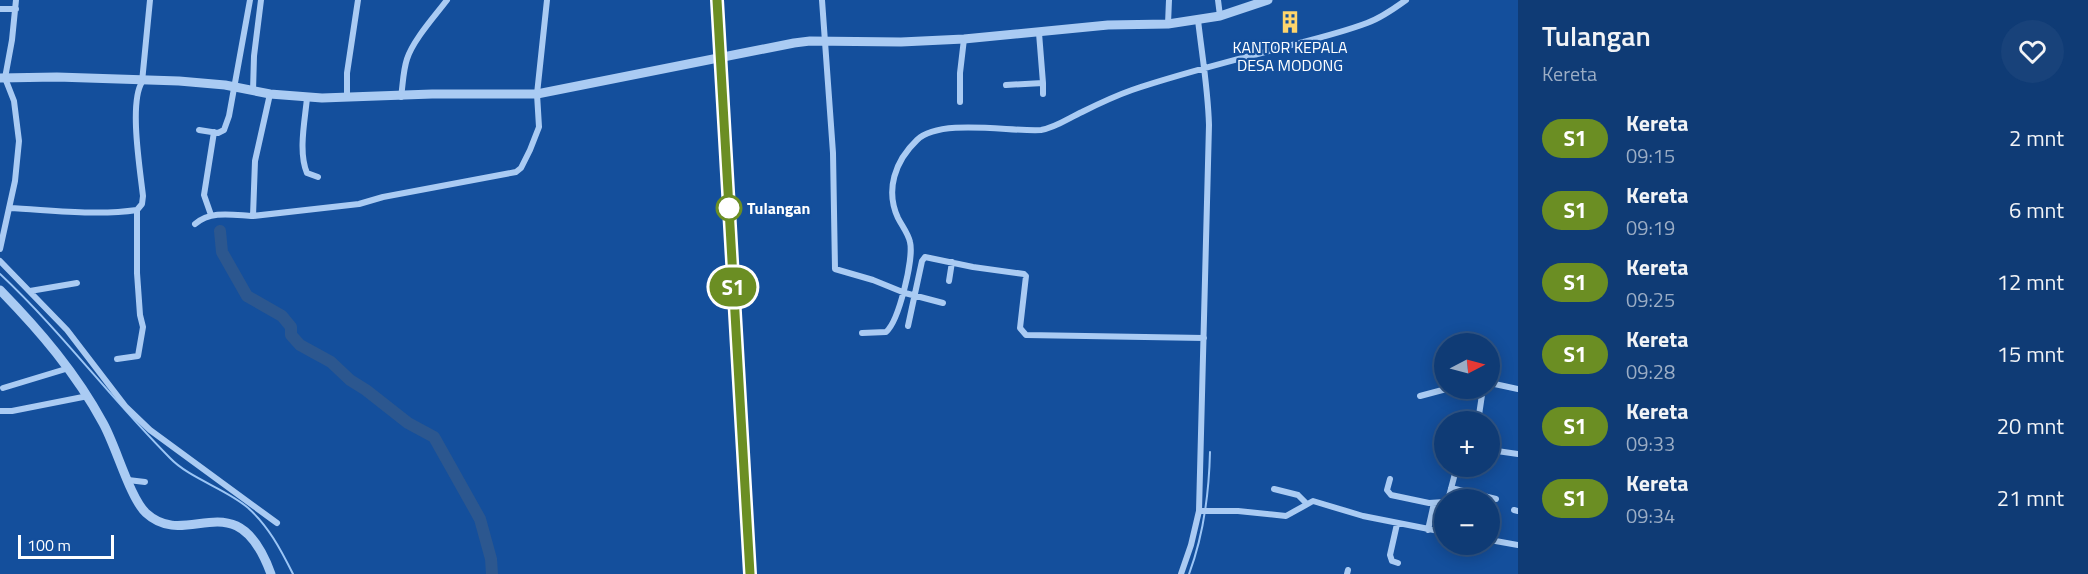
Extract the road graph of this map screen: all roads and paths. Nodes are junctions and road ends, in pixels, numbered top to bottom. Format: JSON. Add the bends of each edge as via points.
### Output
{"nodes":[{"id":1,"x":16,"y":0,"type":"edge"},
{"id":2,"x":150,"y":0,"type":"edge"},
{"id":3,"x":250,"y":0,"type":"edge"},
{"id":4,"x":261,"y":0,"type":"edge"},
{"id":5,"x":358,"y":0,"type":"edge"},
{"id":6,"x":447,"y":0,"type":"edge"},
{"id":7,"x":547,"y":0,"type":"edge"},
{"id":8,"x":822,"y":0,"type":"edge"},
{"id":9,"x":1169,"y":0,"type":"edge"},
{"id":10,"x":1218,"y":0,"type":"edge"},
{"id":11,"x":1268,"y":0,"type":"edge"},
{"id":12,"x":1406,"y":0,"type":"edge"},
{"id":13,"x":0,"y":9,"type":"edge"},
{"id":14,"x":16,"y":9,"type":"junction"},
{"id":15,"x":1220,"y":16,"type":"junction"},
{"id":16,"x":1198,"y":20,"type":"junction"},
{"id":17,"x":1168,"y":24,"type":"junction"},
{"id":18,"x":251,"y":33,"type":"junction"},
{"id":19,"x":1039,"y":33,"type":"junction"},
{"id":20,"x":964,"y":39,"type":"junction"},
{"id":21,"x":826,"y":41,"type":"junction"},
{"id":22,"x":1204,"y":73,"type":"junction"},
{"id":23,"x":3,"y":78,"type":"edge"},
{"id":24,"x":142,"y":82,"type":"junction"},
{"id":25,"x":1043,"y":83,"type":"junction"},
{"id":26,"x":1006,"y":85,"type":"dead end"},
{"id":27,"x":244,"y":89,"type":"junction"},
{"id":28,"x":270,"y":94,"type":"junction"},
{"id":29,"x":537,"y":94,"type":"junction"},
{"id":30,"x":1043,"y":94,"type":"dead end"},
{"id":31,"x":401,"y":97,"type":"junction"},
{"id":32,"x":307,"y":98,"type":"junction"},
{"id":33,"x":347,"y":98,"type":"junction"},
{"id":34,"x":960,"y":102,"type":"dead end"},
{"id":35,"x":199,"y":130,"type":"dead end"},
{"id":36,"x":214,"y":132,"type":"junction"},
{"id":37,"x":318,"y":177,"type":"dead end"},
{"id":38,"x":9,"y":208,"type":"junction"},
{"id":39,"x":137,"y":210,"type":"junction"},
{"id":40,"x":211,"y":215,"type":"junction"},
{"id":41,"x":253,"y":216,"type":"junction"},
{"id":42,"x":195,"y":224,"type":"dead end"},
{"id":43,"x":0,"y":249,"type":"edge"},
{"id":44,"x":0,"y":261,"type":"edge"},
{"id":45,"x":952,"y":262,"type":"junction"},
{"id":46,"x":949,"y":281,"type":"dead end"},
{"id":47,"x":77,"y":283,"type":"dead end"},
{"id":48,"x":0,"y":290,"type":"edge"},
{"id":49,"x":30,"y":291,"type":"junction"},
{"id":50,"x":909,"y":294,"type":"junction"},
{"id":51,"x":943,"y":303,"type":"dead end"},
{"id":52,"x":908,"y":326,"type":"dead end"},
{"id":53,"x":862,"y":333,"type":"dead end"},
{"id":54,"x":1204,"y":338,"type":"junction"},
{"id":55,"x":117,"y":359,"type":"dead end"},
{"id":56,"x":69,"y":368,"type":"junction"},
{"id":57,"x":1500,"y":385,"type":"edge"},
{"id":58,"x":3,"y":388,"type":"dead end"},
{"id":59,"x":1518,"y":389,"type":"edge"},
{"id":60,"x":1434,"y":392,"type":"edge"},
{"id":61,"x":88,"y":396,"type":"junction"},
{"id":62,"x":1420,"y":396,"type":"dead end"},
{"id":63,"x":0,"y":411,"type":"edge"},
{"id":64,"x":1500,"y":451,"type":"edge"},
{"id":65,"x":1518,"y":454,"type":"edge"},
{"id":66,"x":1454,"y":477,"type":"edge"},
{"id":67,"x":1390,"y":479,"type":"dead end"},
{"id":68,"x":128,"y":480,"type":"junction"},
{"id":69,"x":145,"y":482,"type":"dead end"},
{"id":70,"x":1451,"y":488,"type":"joint"},
{"id":71,"x":1274,"y":489,"type":"dead end"},
{"id":72,"x":1455,"y":489,"type":"edge"},
{"id":73,"x":1306,"y":503,"type":"junction"},
{"id":74,"x":1434,"y":503,"type":"joint"},
{"id":75,"x":1204,"y":510,"type":"junction"},
{"id":76,"x":278,"y":523,"type":"dead end"},
{"id":77,"x":1397,"y":524,"type":"junction"},
{"id":78,"x":1428,"y":530,"type":"junction"},
{"id":79,"x":1434,"y":531,"type":"edge"},
{"id":80,"x":1500,"y":542,"type":"edge"},
{"id":81,"x":1518,"y":545,"type":"edge"},
{"id":82,"x":1398,"y":563,"type":"dead end"},
{"id":83,"x":271,"y":574,"type":"edge"},
{"id":84,"x":1181,"y":574,"type":"edge"}],
"edges":[{"from":1,"to":14,"type":"street"},
{"from":2,"to":24,"type":"street"},
{"from":3,"to":18,"type":"street"},
{"from":4,"to":18,"type":"street"},
{"from":5,"to":33,"type":"street","via":[[346,73]]},
{"from":6,"to":31,"type":"street","via":[[409,52]]},
{"from":7,"to":29,"type":"street"},
{"from":8,"to":21,"type":"street"},
{"from":9,"to":17,"type":"street"},
{"from":10,"to":15,"type":"street"},
{"from":11,"to":15,"type":"street"},
{"from":12,"to":22,"type":"street","via":[[1368,23]]},
{"from":13,"to":14,"type":"street"},
{"from":14,"to":23,"type":"street"},
{"from":15,"to":16,"type":"street"},
{"from":16,"to":17,"type":"street"},
{"from":16,"to":22,"type":"street"},
{"from":17,"to":19,"type":"street","via":[[1108,25]]},
{"from":18,"to":27,"type":"street"},
{"from":18,"to":27,"type":"street"},
{"from":19,"to":20,"type":"street"},
{"from":19,"to":25,"type":"street"},
{"from":20,"to":21,"type":"street"},
{"from":20,"to":34,"type":"street"},
{"from":21,"to":29,"type":"street","via":[[783,45]]},
{"from":21,"to":50,"type":"street","via":[[835,268]]},
{"from":22,"to":50,"type":"street","via":[[1130,91],[1044,129],[937,130],[916,140],[899,163],[891,196],[911,243]]},
{"from":22,"to":54,"type":"street","via":[[1209,125]]},
{"from":23,"to":24,"type":"street"},
{"from":23,"to":38,"type":"street","via":[[14,101],[19,141]]},
{"from":24,"to":27,"type":"street","via":[[179,81]]},
{"from":24,"to":39,"type":"street","via":[[137,89],[136,116],[143,196]]},
{"from":25,"to":26,"type":"street"},
{"from":25,"to":30,"type":"street"},
{"from":27,"to":28,"type":"street"},
{"from":27,"to":36,"type":"street","via":[[222,133]]},
{"from":28,"to":32,"type":"street"},
{"from":28,"to":41,"type":"street","via":[[255,161]]},
{"from":29,"to":31,"type":"street"},
{"from":29,"to":41,"type":"street","via":[[538,127],[516,172],[359,204]]},
{"from":31,"to":33,"type":"street"},
{"from":32,"to":33,"type":"street"},
{"from":32,"to":37,"type":"street","via":[[305,170]]},
{"from":35,"to":36,"type":"street"},
{"from":36,"to":40,"type":"street","via":[[205,198]]},
{"from":38,"to":39,"type":"street"},
{"from":38,"to":43,"type":"street"},
{"from":39,"to":55,"type":"street","via":[[137,273],[143,331],[138,356]]},
{"from":40,"to":41,"type":"street"},
{"from":40,"to":42,"type":"street"},
{"from":44,"to":49,"type":"street"},
{"from":45,"to":46,"type":"street"},
{"from":45,"to":50,"type":"street","via":[[923,258]]},
{"from":45,"to":54,"type":"street","via":[[1024,274],[1020,327],[1026,335]]},
{"from":47,"to":49,"type":"street"},
{"from":48,"to":56,"type":"street"},
{"from":49,"to":76,"type":"street","via":[[67,330],[126,407],[150,430]]},
{"from":50,"to":51,"type":"street"},
{"from":50,"to":52,"type":"street"},
{"from":50,"to":53,"type":"street","via":[[891,328],[886,332]]},
{"from":54,"to":75,"type":"street"},
{"from":56,"to":58,"type":"street"},
{"from":56,"to":61,"type":"street"},
{"from":57,"to":59,"type":"street"},
{"from":60,"to":62,"type":"street"},
{"from":61,"to":63,"type":"street"},
{"from":61,"to":68,"type":"street"},
{"from":64,"to":65,"type":"street"},
{"from":66,"to":70,"type":"street"},
{"from":67,"to":74,"type":"street","via":[[1387,490],[1391,495]]},
{"from":68,"to":69,"type":"street"},
{"from":68,"to":83,"type":"street","via":[[139,505],[154,519],[177,524],[226,522],[240,526],[261,551]]},
{"from":70,"to":72,"type":"street"},
{"from":71,"to":73,"type":"street","via":[[1298,495]]},
{"from":73,"to":75,"type":"street","via":[[1286,516]]},
{"from":73,"to":77,"type":"street","via":[[1314,501]]},
{"from":74,"to":78,"type":"street"},
{"from":75,"to":84,"type":"street"},
{"from":77,"to":78,"type":"street"},
{"from":77,"to":82,"type":"street","via":[[1390,555]]},
{"from":78,"to":79,"type":"street"},
{"from":80,"to":81,"type":"street"}]}
